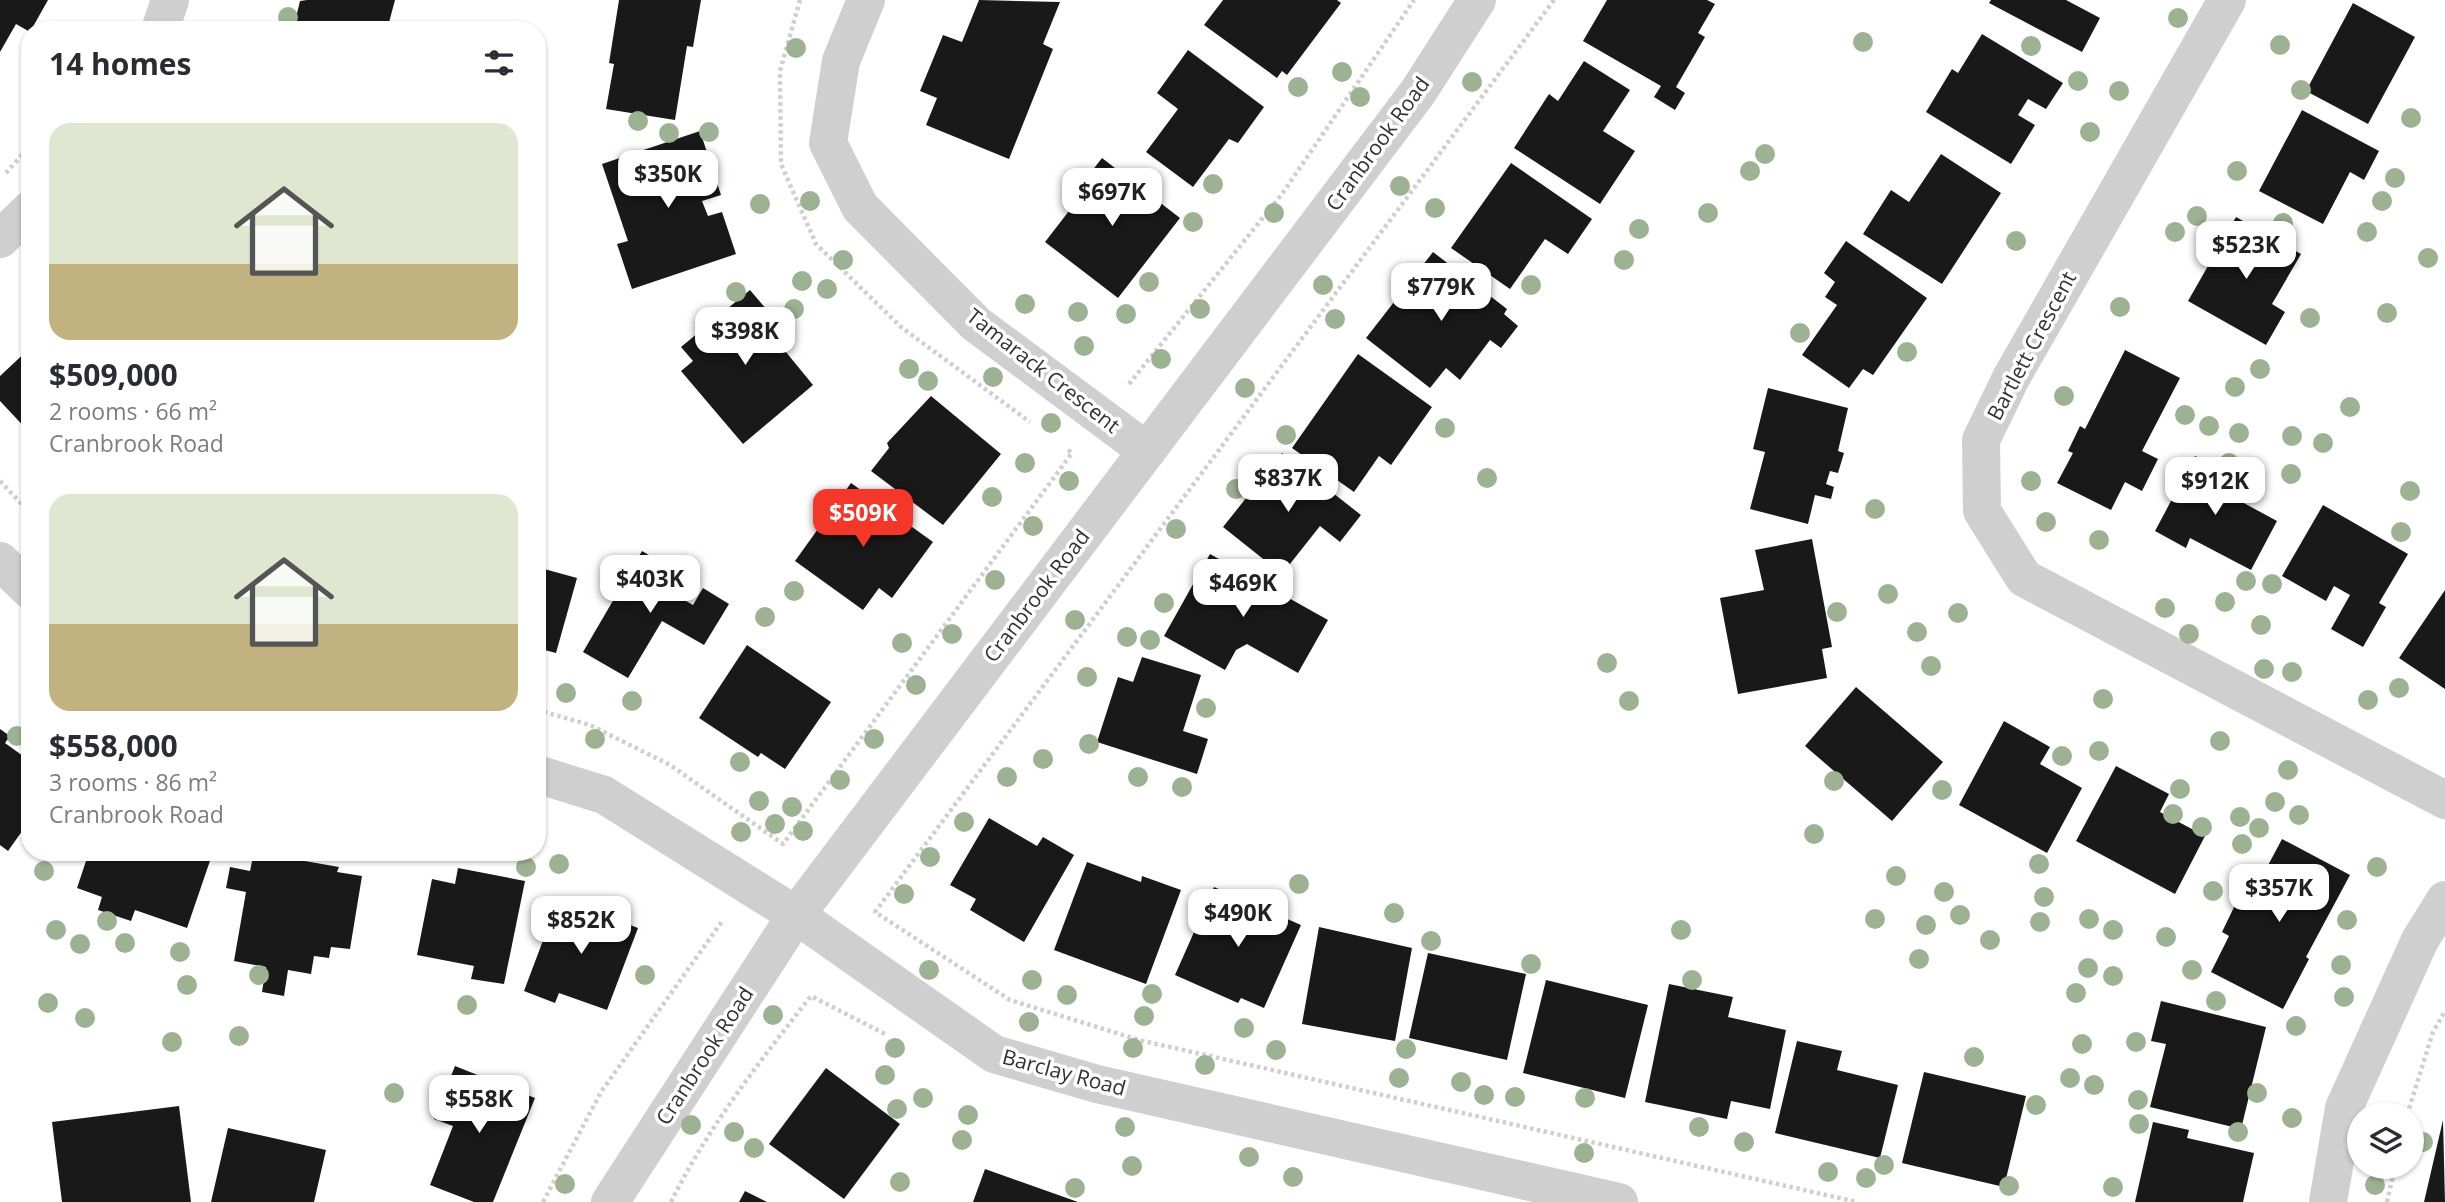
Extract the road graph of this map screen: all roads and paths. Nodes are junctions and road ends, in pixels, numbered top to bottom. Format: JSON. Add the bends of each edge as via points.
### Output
{"nodes":[{"id":1,"x":170,"y":0,"type":"edge"},
{"id":2,"x":800,"y":0,"type":"edge"},
{"id":3,"x":866,"y":0,"type":"edge"},
{"id":4,"x":1414,"y":0,"type":"edge"},
{"id":5,"x":1477,"y":0,"type":"edge"},
{"id":6,"x":1554,"y":0,"type":"edge"},
{"id":7,"x":2227,"y":0,"type":"edge"},
{"id":8,"x":163,"y":21,"type":"edge"},
{"id":9,"x":21,"y":156,"type":"edge"},
{"id":10,"x":0,"y":178,"type":"edge"},
{"id":11,"x":21,"y":219,"type":"edge"},
{"id":12,"x":0,"y":239,"type":"edge"},
{"id":13,"x":1102,"y":418,"type":"junction"},
{"id":14,"x":1040,"y":429,"type":"dead end"},
{"id":15,"x":1061,"y":445,"type":"dead end"},
{"id":16,"x":1147,"y":451,"type":"junction"},
{"id":17,"x":1072,"y":453,"type":"junction"},
{"id":18,"x":0,"y":481,"type":"edge"},
{"id":19,"x":21,"y":503,"type":"edge"},
{"id":20,"x":0,"y":561,"type":"edge"},
{"id":21,"x":21,"y":581,"type":"edge"},
{"id":22,"x":546,"y":713,"type":"edge"},
{"id":23,"x":546,"y":777,"type":"edge"},
{"id":24,"x":2445,"y":800,"type":"edge"},
{"id":25,"x":2445,"y":900,"type":"edge"},
{"id":26,"x":729,"y":911,"type":"dead end"},
{"id":27,"x":796,"y":915,"type":"junction"},
{"id":28,"x":811,"y":996,"type":"dead end"},
{"id":29,"x":2445,"y":1011,"type":"edge"},
{"id":30,"x":2411,"y":1102,"type":"edge"},
{"id":31,"x":2392,"y":1179,"type":"edge"},
{"id":32,"x":543,"y":1202,"type":"edge"},
{"id":33,"x":610,"y":1202,"type":"edge"},
{"id":34,"x":671,"y":1202,"type":"edge"},
{"id":35,"x":1619,"y":1202,"type":"edge"},
{"id":36,"x":1857,"y":1202,"type":"edge"},
{"id":37,"x":2328,"y":1202,"type":"edge"},
{"id":38,"x":2387,"y":1202,"type":"edge"}],
"edges":[{"from":1,"to":8,"type":"street"},
{"from":2,"to":14,"type":"path","via":[[780,71],[781,164],[816,244],[901,327]]},
{"from":3,"to":13,"type":"street","name":"Tamarack Crescent","via":[[841,61],[828,143],[860,207],[976,324]]},
{"from":4,"to":13,"type":"path","via":[[1283,194]]},
{"from":5,"to":16,"type":"street","name":"Cranbrook Road","via":[[1418,92]]},
{"from":6,"to":36,"type":"path","via":[[875,912],[1010,1000],[1139,1040]]},
{"from":7,"to":24,"type":"street","name":"Bartlett Crescent","via":[[2011,377],[1982,440],[1982,511],[2024,578]]},
{"from":9,"to":10,"type":"path"},
{"from":11,"to":12,"type":"street"},
{"from":13,"to":16,"type":"street","name":"Tamarack Crescent"},
{"from":13,"to":17,"type":"path"},
{"from":15,"to":17,"type":"path"},
{"from":16,"to":27,"type":"street","name":"Cranbrook Road"},
{"from":17,"to":22,"type":"path","via":[[783,844],[670,765],[590,725]]},
{"from":18,"to":19,"type":"path"},
{"from":20,"to":21,"type":"street"},
{"from":23,"to":27,"type":"street","name":"Barclay Road","via":[[604,795]]},
{"from":25,"to":37,"type":"street","via":[[2420,940],[2344,1108]]},
{"from":26,"to":32,"type":"path","via":[[601,1091]]},
{"from":27,"to":33,"type":"street","name":"Cranbrook Road"},
{"from":27,"to":35,"type":"street","name":"Barclay Road","via":[[993,1054],[1097,1084]]},
{"from":28,"to":34,"type":"path","via":[[743,1084]]},
{"from":29,"to":30,"type":"path","via":[[2433,1032]]},
{"from":31,"to":38,"type":"path"}]}
